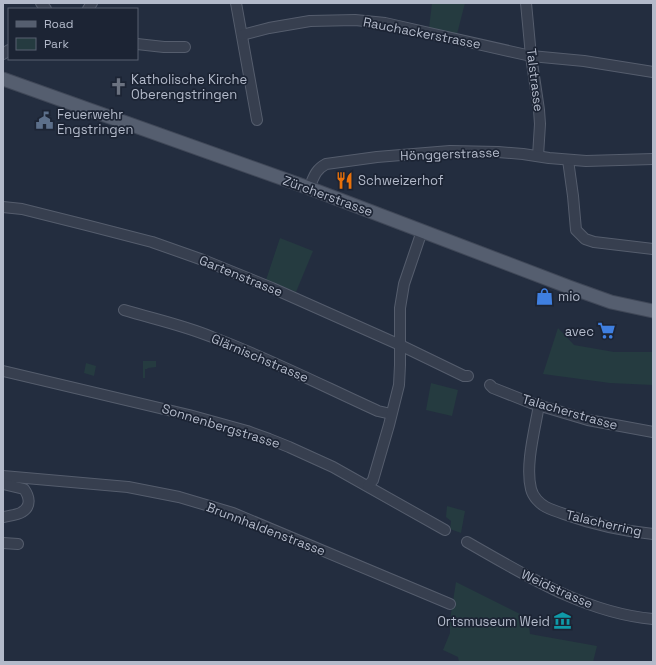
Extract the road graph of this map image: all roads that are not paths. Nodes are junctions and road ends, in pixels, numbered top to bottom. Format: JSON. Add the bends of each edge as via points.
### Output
{"nodes":[{"id":1,"x":236,"y":3,"type":"edge"},
{"id":2,"x":526,"y":3,"type":"edge"},
{"id":3,"x":242,"y":35,"type":"junction"},
{"id":4,"x":138,"y":44,"type":"edge"},
{"id":5,"x":185,"y":47,"type":"dead end"},
{"id":6,"x":532,"y":56,"type":"junction"},
{"id":7,"x":653,"y":72,"type":"edge"},
{"id":8,"x":5,"y":77,"type":"edge"},
{"id":9,"x":257,"y":120,"type":"dead end"},
{"id":10,"x":538,"y":156,"type":"junction"},
{"id":11,"x":653,"y":159,"type":"edge"},
{"id":12,"x":568,"y":160,"type":"junction"},
{"id":13,"x":309,"y":188,"type":"junction"},
{"id":14,"x":3,"y":207,"type":"edge"},
{"id":15,"x":422,"y":231,"type":"junction"},
{"id":16,"x":653,"y":249,"type":"edge"},
{"id":17,"x":124,"y":310,"type":"dead end"},
{"id":18,"x":653,"y":311,"type":"edge"},
{"id":19,"x":400,"y":345,"type":"junction"},
{"id":20,"x":3,"y":371,"type":"edge"},
{"id":21,"x":468,"y":376,"type":"dead end"},
{"id":22,"x":490,"y":385,"type":"dead end"},
{"id":23,"x":539,"y":405,"type":"junction"},
{"id":24,"x":391,"y":414,"type":"junction"},
{"id":25,"x":653,"y":432,"type":"edge"},
{"id":26,"x":3,"y":476,"type":"edge"},
{"id":27,"x":3,"y":484,"type":"edge"},
{"id":28,"x":368,"y":486,"type":"junction"},
{"id":29,"x":3,"y":517,"type":"edge"},
{"id":30,"x":445,"y":530,"type":"dead end"},
{"id":31,"x":653,"y":534,"type":"edge"},
{"id":32,"x":467,"y":542,"type":"dead end"},
{"id":33,"x":3,"y":543,"type":"edge"},
{"id":34,"x":18,"y":544,"type":"dead end"},
{"id":35,"x":450,"y":604,"type":"dead end"},
{"id":36,"x":653,"y":619,"type":"edge"}],
"edges":[{"from":1,"to":3,"type":"street"},
{"from":2,"to":6,"type":"street","name":"Talstrasse"},
{"from":3,"to":6,"type":"street","name":"Rauchackerstrasse","via":[[310,21],[355,20],[385,23]]},
{"from":3,"to":9,"type":"street"},
{"from":4,"to":5,"type":"street"},
{"from":6,"to":7,"type":"street","name":"Rauchackerstrasse"},
{"from":6,"to":10,"type":"street","name":"Talstrasse","via":[[540,124]]},
{"from":8,"to":13,"type":"main road","name":"Zürcherstrasse"},
{"from":10,"to":12,"type":"street","name":"Hönggerstrasse"},
{"from":10,"to":13,"type":"street","name":"Hönggerstrasse","via":[[486,151],[450,151],[335,162],[317,170]]},
{"from":11,"to":12,"type":"street","name":"Hönggerstrasse"},
{"from":12,"to":16,"type":"street","via":[[576,230],[585,239],[594,242]]},
{"from":13,"to":15,"type":"main road","name":"Zürcherstrasse"},
{"from":14,"to":19,"type":"street","name":"Gartenstrasse","via":[[152,242],[204,260]]},
{"from":15,"to":18,"type":"main road","name":"Zürcherstrasse","via":[[599,298]]},
{"from":15,"to":19,"type":"street","via":[[404,284],[400,308]]},
{"from":17,"to":24,"type":"street","name":"Glärnischstrasse","via":[[212,337],[378,411]]},
{"from":19,"to":21,"type":"street","name":"Gartenstrasse"},
{"from":19,"to":24,"type":"street","via":[[399,385]]},
{"from":20,"to":28,"type":"street","name":"Sonnenbergstrasse","via":[[189,414],[247,431],[334,467]]},
{"from":22,"to":23,"type":"street","name":"Talacherstrasse"},
{"from":23,"to":25,"type":"street","name":"Talacherstrasse","via":[[588,420]]},
{"from":23,"to":31,"type":"street","name":"Talacherring","via":[[528,474],[535,498],[546,507],[580,520],[625,531]]},
{"from":24,"to":28,"type":"street","via":[[373,480]]},
{"from":26,"to":35,"type":"street","name":"Brunnhaldenstrasse","via":[[128,487],[204,504],[233,513]]},
{"from":27,"to":29,"type":"street","via":[[24,489],[29,500],[23,512]]},
{"from":28,"to":30,"type":"street","name":"Sonnenbergstrasse"},
{"from":32,"to":36,"type":"street","name":"Weidstrasse","via":[[575,599],[618,614]]},
{"from":33,"to":34,"type":"street"}]}
